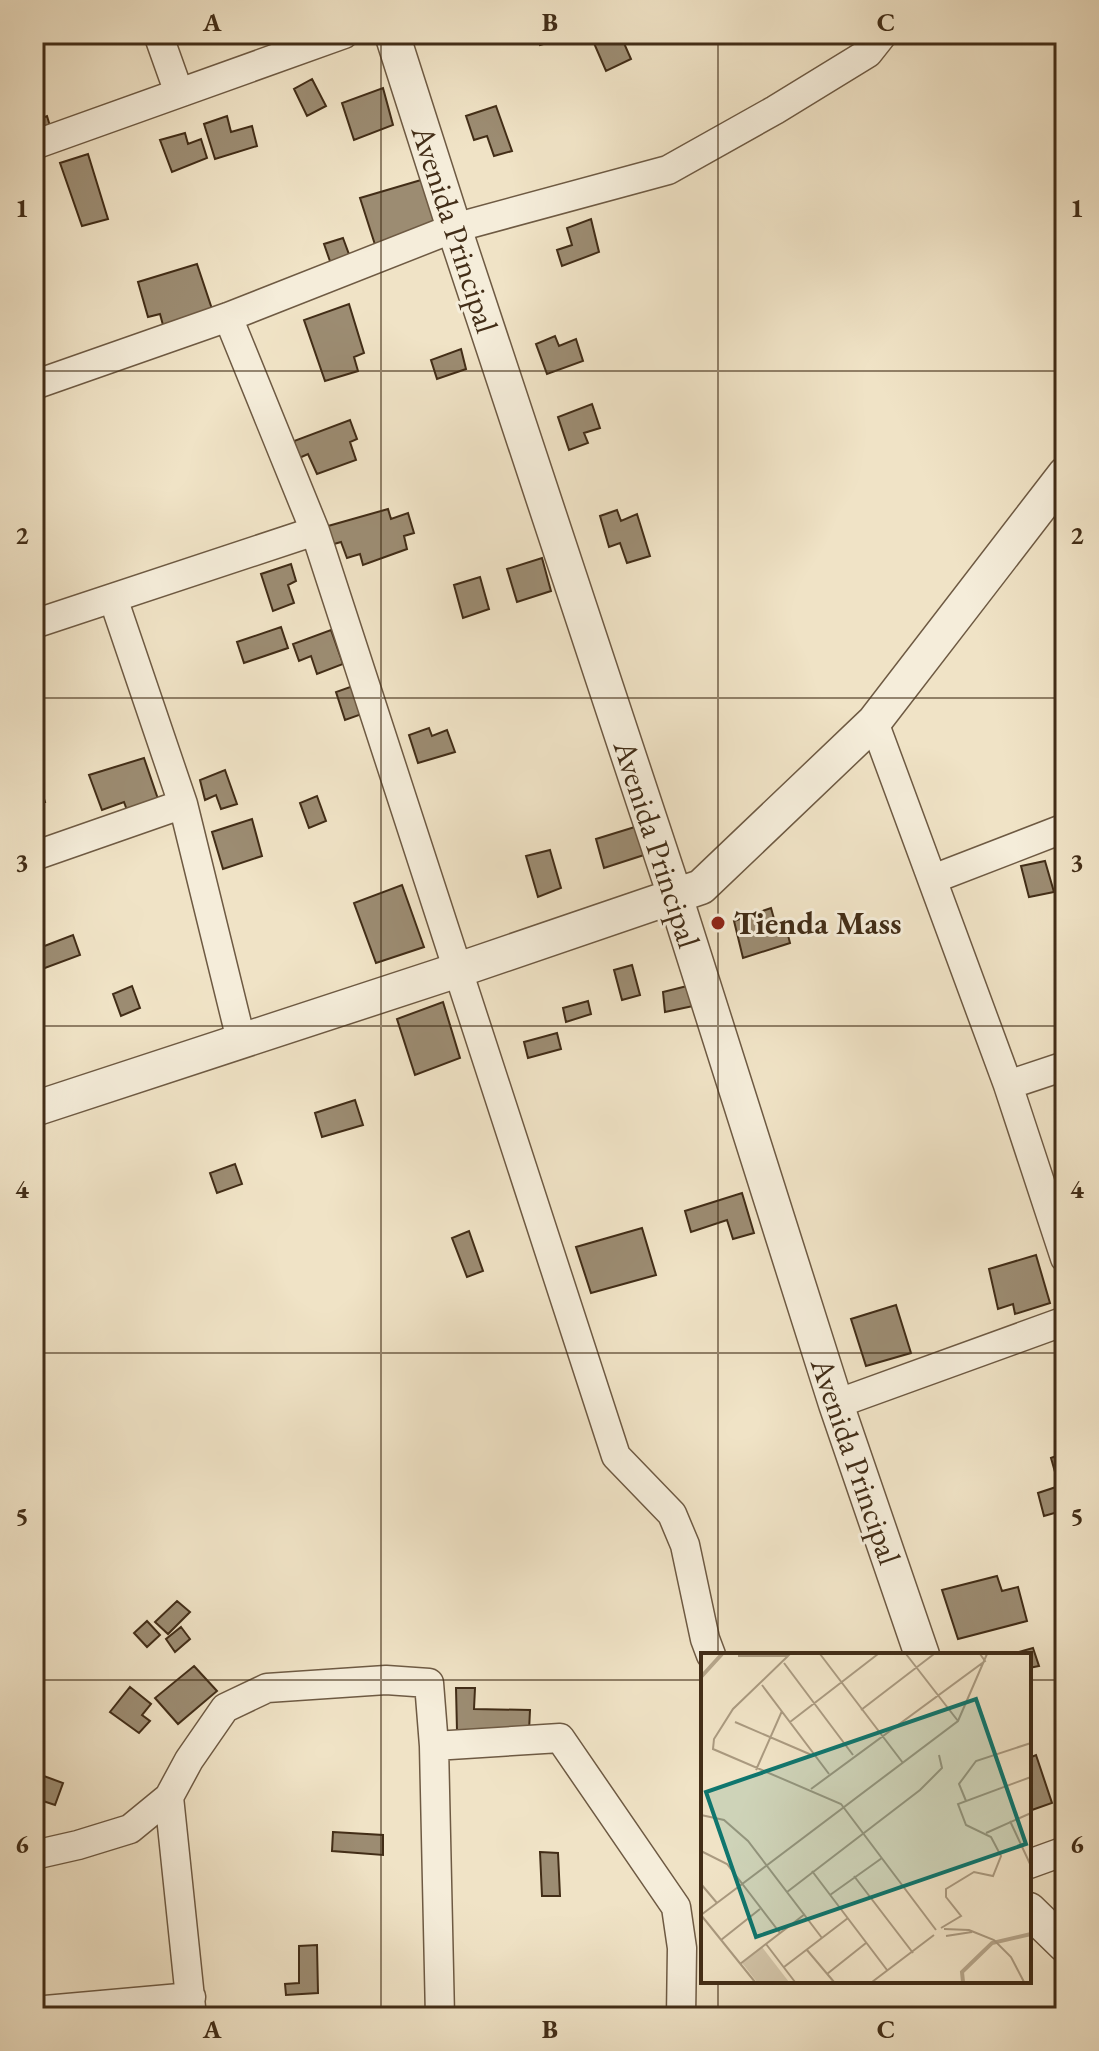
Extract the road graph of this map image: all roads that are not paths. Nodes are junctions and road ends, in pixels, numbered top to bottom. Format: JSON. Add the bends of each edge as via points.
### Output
{"nodes":[{"id":1,"x":158,"y":34,"type":"edge"},
{"id":2,"x":344,"y":34,"type":"edge"},
{"id":3,"x":392,"y":34,"type":"edge"},
{"id":4,"x":883,"y":34,"type":"edge"},
{"id":5,"x":179,"y":93,"type":"junction"},
{"id":6,"x":34,"y":145,"type":"edge"},
{"id":7,"x":454,"y":228,"type":"junction"},
{"id":8,"x":228,"y":317,"type":"junction"},
{"id":9,"x":36,"y":378,"type":"edge"},
{"id":10,"x":1065,"y":474,"type":"edge"},
{"id":11,"x":315,"y":531,"type":"junction"},
{"id":12,"x":113,"y":598,"type":"junction"},
{"id":13,"x":34,"y":624,"type":"edge"},
{"id":14,"x":874,"y":722,"type":"junction"},
{"id":15,"x":183,"y":804,"type":"junction"},
{"id":16,"x":1065,"y":828,"type":"edge"},
{"id":17,"x":34,"y":856,"type":"edge"},
{"id":18,"x":933,"y":879,"type":"junction"},
{"id":19,"x":675,"y":896,"type":"junction"},
{"id":20,"x":458,"y":970,"type":"junction"},
{"id":21,"x":241,"y":1040,"type":"junction"},
{"id":22,"x":1065,"y":1066,"type":"edge"},
{"id":23,"x":1008,"y":1085,"type":"junction"},
{"id":24,"x":34,"y":1109,"type":"edge"},
{"id":25,"x":1065,"y":1258,"type":"edge"},
{"id":26,"x":1065,"y":1321,"type":"edge"},
{"id":27,"x":836,"y":1404,"type":"junction"},
{"id":28,"x":710,"y":1653,"type":"edge"},
{"id":29,"x":921,"y":1653,"type":"edge"},
{"id":30,"x":434,"y":1746,"type":"junction"},
{"id":31,"x":169,"y":1797,"type":"junction"},
{"id":32,"x":1065,"y":1851,"type":"edge"},
{"id":33,"x":34,"y":1855,"type":"edge"},
{"id":34,"x":1031,"y":1863,"type":"edge"},
{"id":35,"x":1031,"y":1912,"type":"edge"},
{"id":36,"x":1065,"y":1945,"type":"edge"},
{"id":37,"x":192,"y":2007,"type":"edge"},
{"id":38,"x":34,"y":2011,"type":"edge"},
{"id":39,"x":440,"y":2017,"type":"edge"},
{"id":40,"x":681,"y":2017,"type":"edge"}],
"edges":[{"from":1,"to":5,"type":"street"},
{"from":2,"to":5,"type":"street"},
{"from":3,"to":7,"type":"street","name":"Avenida Principal"},
{"from":4,"to":7,"type":"street","via":[[868,53],[668,170]]},
{"from":5,"to":6,"type":"street"},
{"from":7,"to":8,"type":"street"},
{"from":7,"to":19,"type":"street","name":"Avenida Principal"},
{"from":8,"to":9,"type":"street"},
{"from":8,"to":11,"type":"street"},
{"from":10,"to":14,"type":"street"},
{"from":11,"to":12,"type":"street"},
{"from":11,"to":20,"type":"street"},
{"from":12,"to":13,"type":"street"},
{"from":12,"to":15,"type":"street"},
{"from":14,"to":18,"type":"street"},
{"from":14,"to":19,"type":"street","via":[[701,887]]},
{"from":15,"to":17,"type":"street"},
{"from":15,"to":21,"type":"street"},
{"from":16,"to":18,"type":"street"},
{"from":18,"to":23,"type":"street"},
{"from":19,"to":20,"type":"street"},
{"from":19,"to":27,"type":"street","name":"Avenida Principal"},
{"from":20,"to":21,"type":"street"},
{"from":20,"to":28,"type":"street","via":[[616,1456],[672,1514],[685,1545]]},
{"from":21,"to":24,"type":"street"},
{"from":22,"to":23,"type":"street"},
{"from":23,"to":25,"type":"street"},
{"from":26,"to":27,"type":"street"},
{"from":27,"to":29,"type":"street","name":"Avenida Principal"},
{"from":30,"to":31,"type":"street","via":[[429,1683],[386,1680],[267,1688],[225,1708]]},
{"from":30,"to":39,"type":"street"},
{"from":30,"to":40,"type":"street","via":[[560,1738],[676,1907],[682,1948]]},
{"from":31,"to":33,"type":"street","via":[[130,1829]]},
{"from":31,"to":37,"type":"street"},
{"from":32,"to":34,"type":"street"},
{"from":35,"to":36,"type":"street"},
{"from":37,"to":38,"type":"street"}]}
